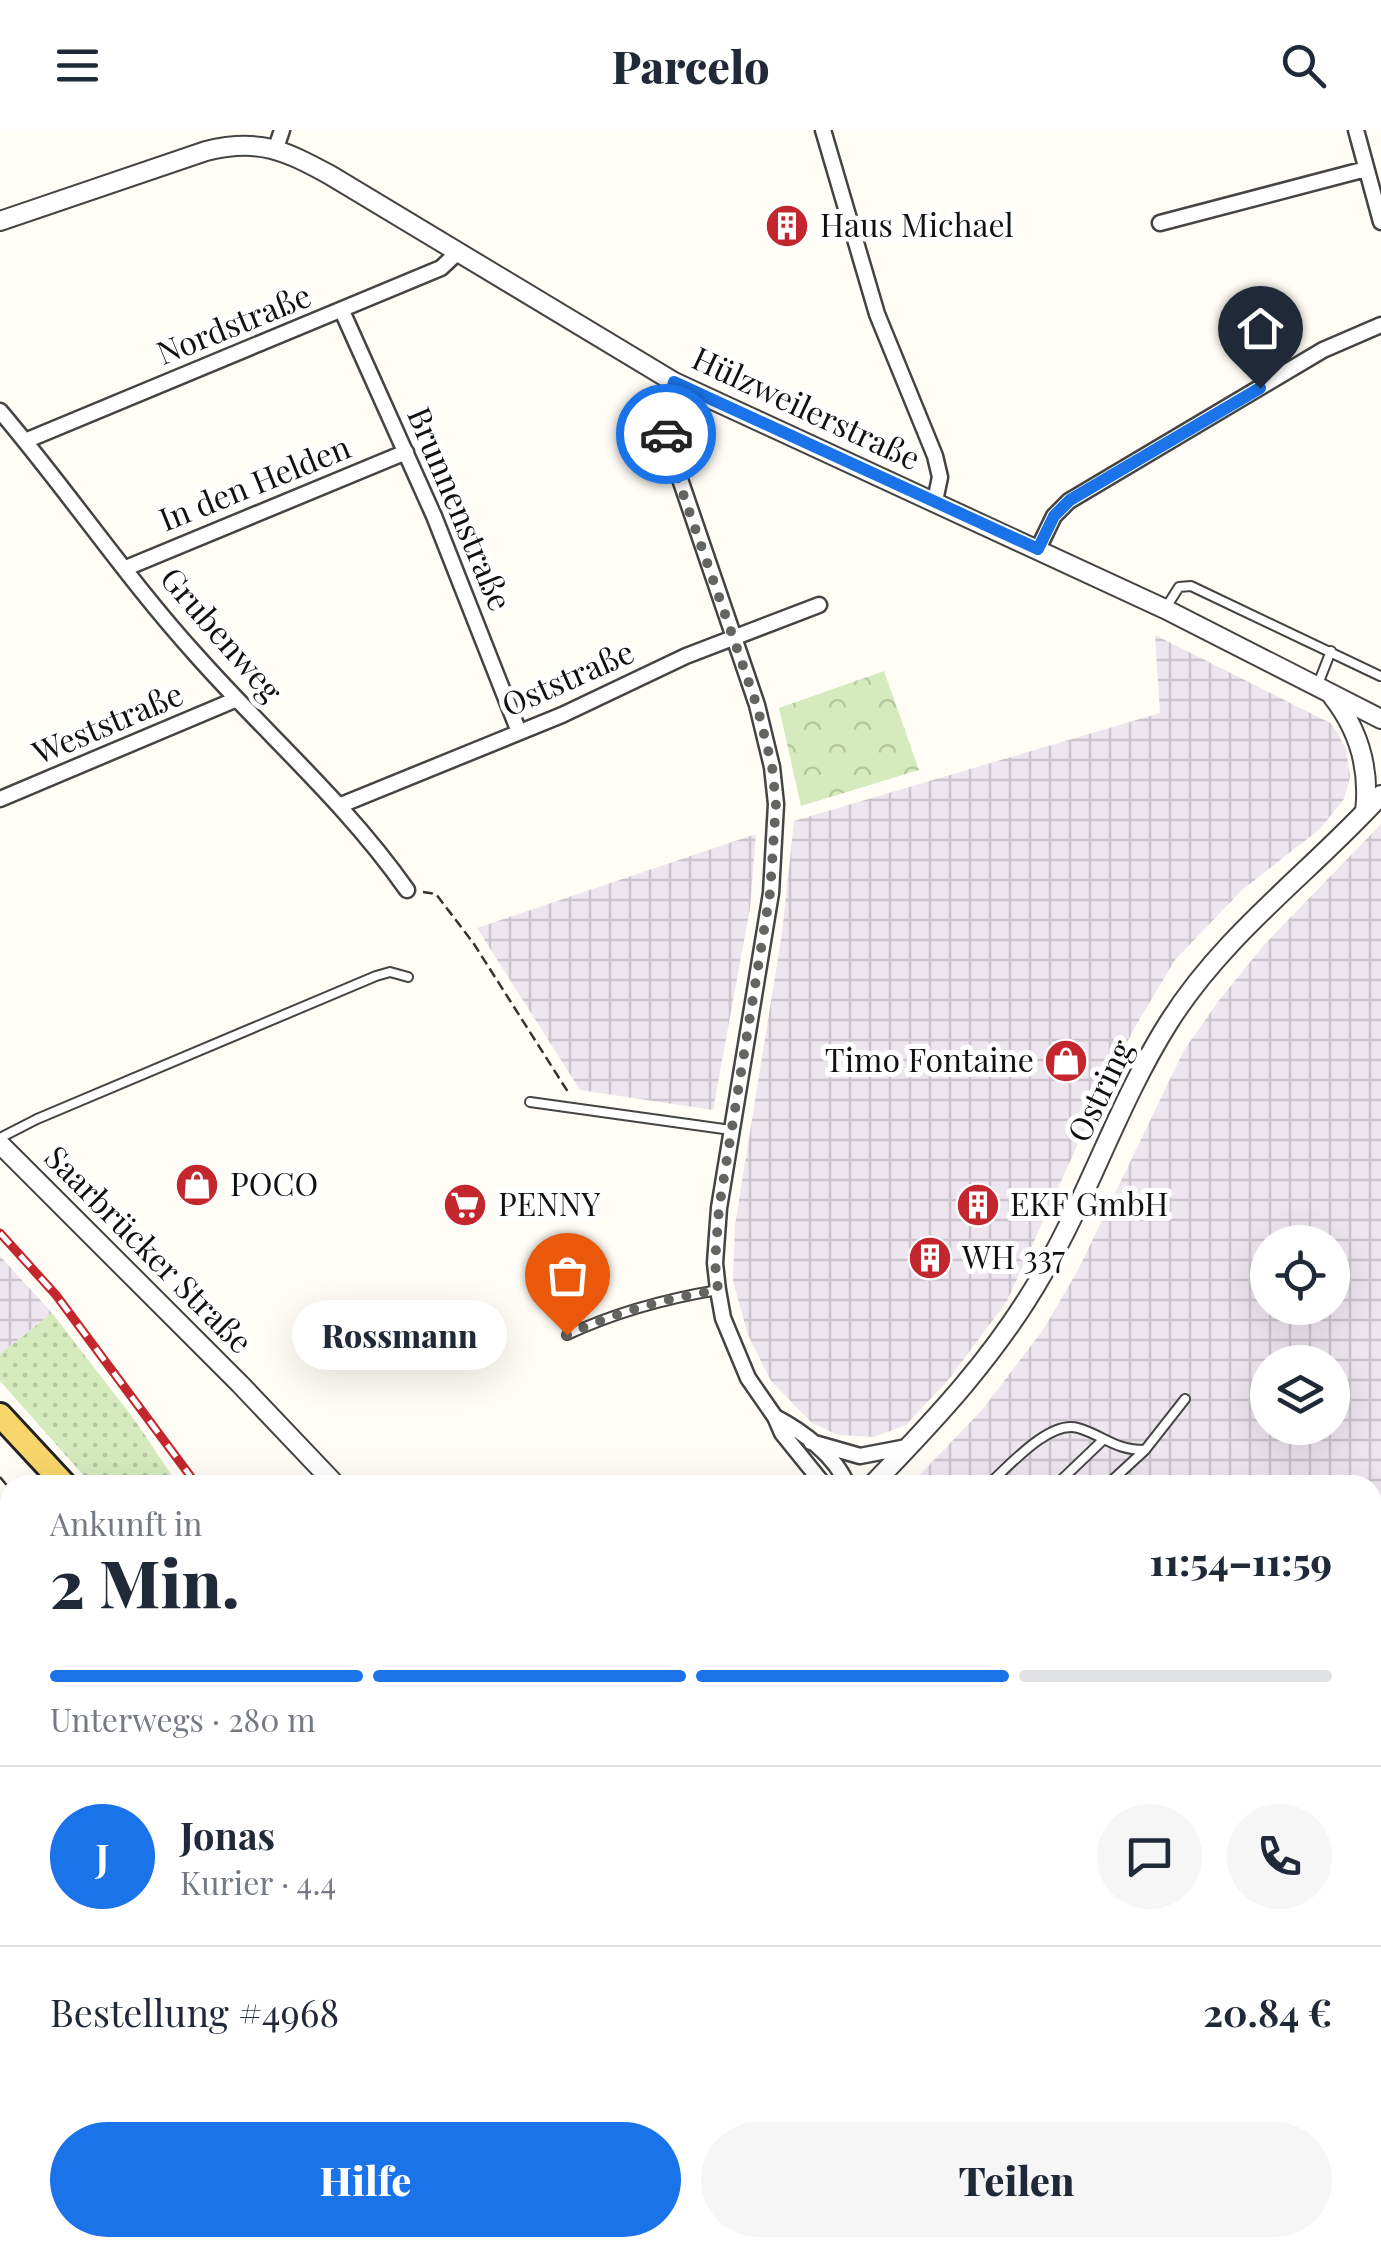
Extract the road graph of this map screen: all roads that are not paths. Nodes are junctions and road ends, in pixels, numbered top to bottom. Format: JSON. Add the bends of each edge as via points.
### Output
{"nodes":[{"id":1,"x":822,"y":130,"type":"edge"},
{"id":2,"x":1356,"y":130,"type":"edge"},
{"id":3,"x":279,"y":139,"type":"edge"},
{"id":4,"x":1366,"y":169,"type":"junction"},
{"id":5,"x":0,"y":221,"type":"edge"},
{"id":6,"x":1381,"y":222,"type":"edge"},
{"id":7,"x":1160,"y":223,"type":"dead end"},
{"id":8,"x":458,"y":252,"type":"junction"},
{"id":9,"x":342,"y":310,"type":"junction"},
{"id":10,"x":1381,"y":325,"type":"edge"},
{"id":11,"x":674,"y":382,"type":"junction"},
{"id":12,"x":0,"y":412,"type":"edge"},
{"id":13,"x":25,"y":440,"type":"junction"},
{"id":14,"x":406,"y":452,"type":"junction"},
{"id":15,"x":935,"y":501,"type":"junction"},
{"id":16,"x":1038,"y":549,"type":"junction"},
{"id":17,"x":126,"y":568,"type":"junction"},
{"id":18,"x":819,"y":605,"type":"dead end"},
{"id":19,"x":1164,"y":609,"type":"junction"},
{"id":20,"x":733,"y":636,"type":"junction"},
{"id":21,"x":1331,"y":651,"type":"junction"},
{"id":22,"x":1380,"y":676,"type":"edge"},
{"id":23,"x":1323,"y":688,"type":"junction"},
{"id":24,"x":237,"y":700,"type":"junction"},
{"id":25,"x":1381,"y":719,"type":"edge"},
{"id":26,"x":519,"y":732,"type":"junction"},
{"id":27,"x":1381,"y":795,"type":"edge"},
{"id":28,"x":0,"y":799,"type":"edge"},
{"id":29,"x":341,"y":805,"type":"junction"},
{"id":30,"x":1364,"y":812,"type":"junction"},
{"id":31,"x":407,"y":890,"type":"road end"},
{"id":32,"x":408,"y":977,"type":"dead end"},
{"id":33,"x":530,"y":1102,"type":"dead end"},
{"id":34,"x":731,"y":1130,"type":"junction"},
{"id":35,"x":0,"y":1141,"type":"edge"},
{"id":36,"x":718,"y":1290,"type":"junction"},
{"id":37,"x":567,"y":1335,"type":"dead end"},
{"id":38,"x":1185,"y":1399,"type":"dead end"},
{"id":39,"x":0,"y":1414,"type":"edge"},
{"id":40,"x":775,"y":1416,"type":"junction"},
{"id":41,"x":1103,"y":1440,"type":"junction"},
{"id":42,"x":811,"y":1442,"type":"junction"},
{"id":43,"x":910,"y":1446,"type":"junction"},
{"id":44,"x":1144,"y":1450,"type":"junction"},
{"id":45,"x":56,"y":1475,"type":"edge"},
{"id":46,"x":326,"y":1475,"type":"edge"},
{"id":47,"x":816,"y":1475,"type":"edge"},
{"id":48,"x":841,"y":1475,"type":"edge"},
{"id":49,"x":882,"y":1475,"type":"edge"},
{"id":50,"x":999,"y":1475,"type":"edge"},
{"id":51,"x":1066,"y":1475,"type":"edge"},
{"id":52,"x":1118,"y":1475,"type":"edge"}],
"edges":[{"from":1,"to":15,"type":"street","via":[[877,314],[935,456]]},
{"from":2,"to":4,"type":"street"},
{"from":3,"to":5,"type":"street","via":[[206,151]]},
{"from":3,"to":8,"type":"street","name":"Hülzweilerstraße"},
{"from":4,"to":6,"type":"street"},
{"from":4,"to":7,"type":"street"},
{"from":8,"to":9,"type":"street","name":"Nordstraße","via":[[441,268]]},
{"from":8,"to":11,"type":"street","name":"Hülzweilerstraße"},
{"from":9,"to":13,"type":"street","name":"Nordstraße"},
{"from":9,"to":14,"type":"street","name":"Brunnenstraße"},
{"from":10,"to":16,"type":"street","via":[[1323,350],[1070,500]]},
{"from":11,"to":15,"type":"street","name":"Hülzweilerstraße"},
{"from":11,"to":20,"type":"street","via":[[667,441]]},
{"from":12,"to":13,"type":"street","name":"Grubenweg"},
{"from":13,"to":17,"type":"street","name":"Grubenweg"},
{"from":14,"to":17,"type":"street","name":"In den Helden"},
{"from":14,"to":26,"type":"street","name":"Brunnenstraße"},
{"from":15,"to":16,"type":"street","name":"Hülzweilerstraße"},
{"from":16,"to":19,"type":"street","name":"Hülzweilerstraße"},
{"from":17,"to":24,"type":"street","name":"Grubenweg"},
{"from":18,"to":20,"type":"street","name":"Oststraße"},
{"from":19,"to":21,"type":"lane","via":[[1179,588],[1190,586]]},
{"from":19,"to":23,"type":"street","name":"Hülzweilerstraße"},
{"from":20,"to":26,"type":"street","name":"Oststraße"},
{"from":20,"to":34,"type":"street","via":[[769,752],[776,839]]},
{"from":21,"to":22,"type":"lane"},
{"from":21,"to":23,"type":"lane"},
{"from":23,"to":25,"type":"street","name":"Hülzweilerstraße"},
{"from":23,"to":30,"type":"street","via":[[1357,736]]},
{"from":24,"to":28,"type":"street","name":"Weststraße"},
{"from":24,"to":29,"type":"street","name":"Grubenweg"},
{"from":26,"to":29,"type":"street","name":"Oststraße"},
{"from":27,"to":30,"type":"street","name":"Ostring"},
{"from":29,"to":31,"type":"street","name":"Grubenweg"},
{"from":30,"to":43,"type":"street","name":"Ostring","via":[[1194,986],[1141,1072],[1016,1318]]},
{"from":32,"to":35,"type":"lane","via":[[376,976],[37,1119]]},
{"from":33,"to":34,"type":"lane"},
{"from":34,"to":36,"type":"street","via":[[716,1238]]},
{"from":35,"to":46,"type":"street","name":"Saarbrücker Straße"},
{"from":36,"to":37,"type":"lane","via":[[662,1299]]},
{"from":36,"to":40,"type":"street","via":[[734,1348]]},
{"from":38,"to":44,"type":"lane"},
{"from":39,"to":45,"type":"main road"},
{"from":40,"to":42,"type":"street"},
{"from":40,"to":47,"type":"street"},
{"from":41,"to":44,"type":"lane"},
{"from":41,"to":50,"type":"lane","via":[[1075,1426],[1049,1431]]},
{"from":41,"to":51,"type":"lane"},
{"from":42,"to":43,"type":"street","via":[[860,1456]]},
{"from":42,"to":48,"type":"street"},
{"from":43,"to":49,"type":"street","name":"Ostring"},
{"from":44,"to":52,"type":"lane"}]}
